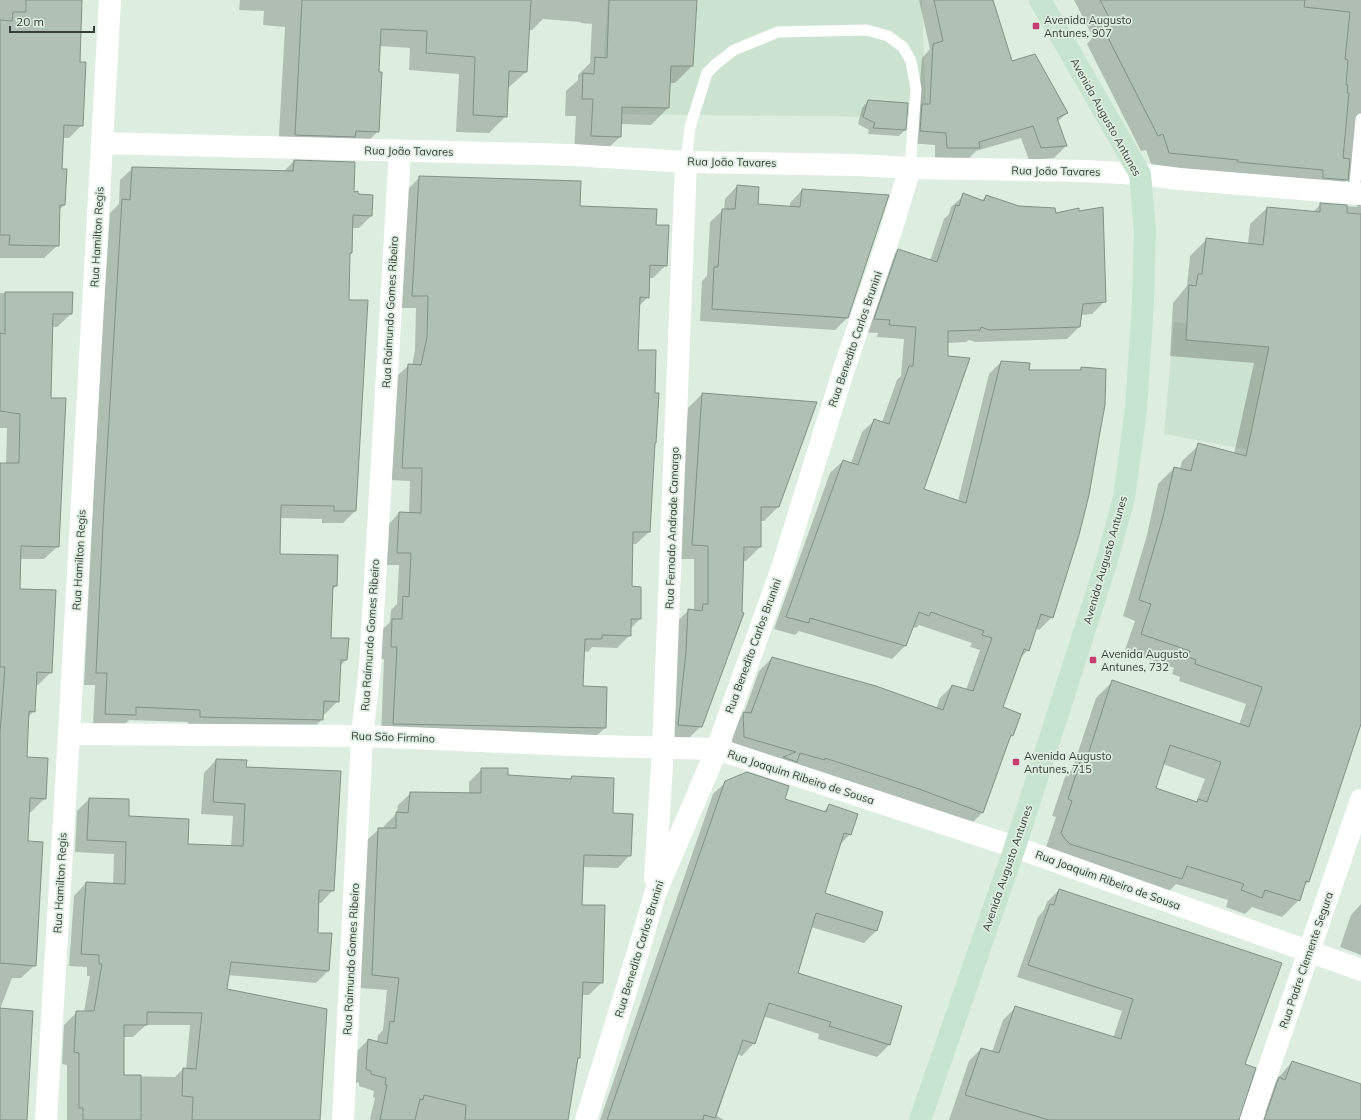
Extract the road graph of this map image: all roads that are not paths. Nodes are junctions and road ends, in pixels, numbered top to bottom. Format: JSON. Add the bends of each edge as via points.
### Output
{"nodes":[{"id":1,"x":110,"y":0,"type":"edge"},
{"id":2,"x":1040,"y":0,"type":"edge"},
{"id":3,"x":1361,"y":119,"type":"edge"},
{"id":4,"x":103,"y":143,"type":"junction"},
{"id":5,"x":400,"y":151,"type":"junction"},
{"id":6,"x":686,"y":162,"type":"junction"},
{"id":7,"x":910,"y":168,"type":"junction"},
{"id":8,"x":1140,"y":174,"type":"junction"},
{"id":9,"x":1358,"y":194,"type":"edge"},
{"id":10,"x":69,"y":734,"type":"junction"},
{"id":11,"x":362,"y":736,"type":"junction"},
{"id":12,"x":663,"y":748,"type":"junction"},
{"id":13,"x":717,"y":749,"type":"junction"},
{"id":14,"x":1361,"y":800,"type":"edge"},
{"id":15,"x":1015,"y":847,"type":"junction"},
{"id":16,"x":654,"y":894,"type":"junction"},
{"id":17,"x":1309,"y":952,"type":"junction"},
{"id":18,"x":1361,"y":970,"type":"edge"},
{"id":19,"x":46,"y":1120,"type":"edge"},
{"id":20,"x":343,"y":1120,"type":"edge"},
{"id":21,"x":586,"y":1120,"type":"edge"},
{"id":22,"x":920,"y":1120,"type":"edge"},
{"id":23,"x":1250,"y":1120,"type":"edge"}],
"edges":[{"from":1,"to":4,"type":"street","name":"Rua Hamilton Regis"},
{"from":2,"to":8,"type":"street","name":"Avenida Augusto Antunes"},
{"from":3,"to":9,"type":"lane"},
{"from":4,"to":5,"type":"street","name":"Rua João Tavares"},
{"from":4,"to":10,"type":"street","name":"Rua Hamilton Regis"},
{"from":5,"to":6,"type":"street","name":"Rua João Tavares","via":[[573,155]]},
{"from":5,"to":11,"type":"street","name":"Rua Raimundo Gomes Ribeiro","via":[[370,666]]},
{"from":6,"to":7,"type":"street","name":"Rua João Tavares"},
{"from":6,"to":7,"type":"lane","via":[[690,127],[707,73],[734,50],[778,32],[867,30],[888,36],[903,47],[911,61],[916,89]]},
{"from":6,"to":12,"type":"street","name":"Rua Fernado Andrade Camargo"},
{"from":7,"to":8,"type":"street","name":"Rua João Tavares"},
{"from":7,"to":13,"type":"street","name":"Rua Benedito Carlos Brunini","via":[[782,568]]},
{"from":8,"to":9,"type":"street","name":"Rua João Tavares"},
{"from":8,"to":15,"type":"street","name":"Avenida Augusto Antunes","via":[[1145,231],[1143,302],[1136,408],[1124,498],[1105,567]]},
{"from":10,"to":11,"type":"street","name":"Rua São Firmino"},
{"from":10,"to":19,"type":"street","name":"Rua Hamilton Regis"},
{"from":11,"to":12,"type":"street","name":"Rua São Firmino"},
{"from":11,"to":20,"type":"street","name":"Rua Raimundo Gomes Ribeiro"},
{"from":12,"to":13,"type":"street","name":"Rua São Firmino"},
{"from":12,"to":16,"type":"street","name":"Rua Fernado Andrade Camargo"},
{"from":13,"to":15,"type":"street","name":"Rua Joaquim Ribeiro de Sousa"},
{"from":13,"to":16,"type":"street","name":"Rua Benedito Carlos Brunini"},
{"from":14,"to":17,"type":"street","name":"Rua Padre Clemente Segura"},
{"from":15,"to":17,"type":"street","name":"Rua Joaquim Ribeiro de Sousa"},
{"from":15,"to":22,"type":"street","name":"Avenida Augusto Antunes"},
{"from":16,"to":21,"type":"street","name":"Rua Benedito Carlos Brunini"},
{"from":17,"to":18,"type":"street","name":"Rua Joaquim Ribeiro de Sousa"},
{"from":17,"to":23,"type":"street","name":"Rua Padre Clemente Segura"}]}
